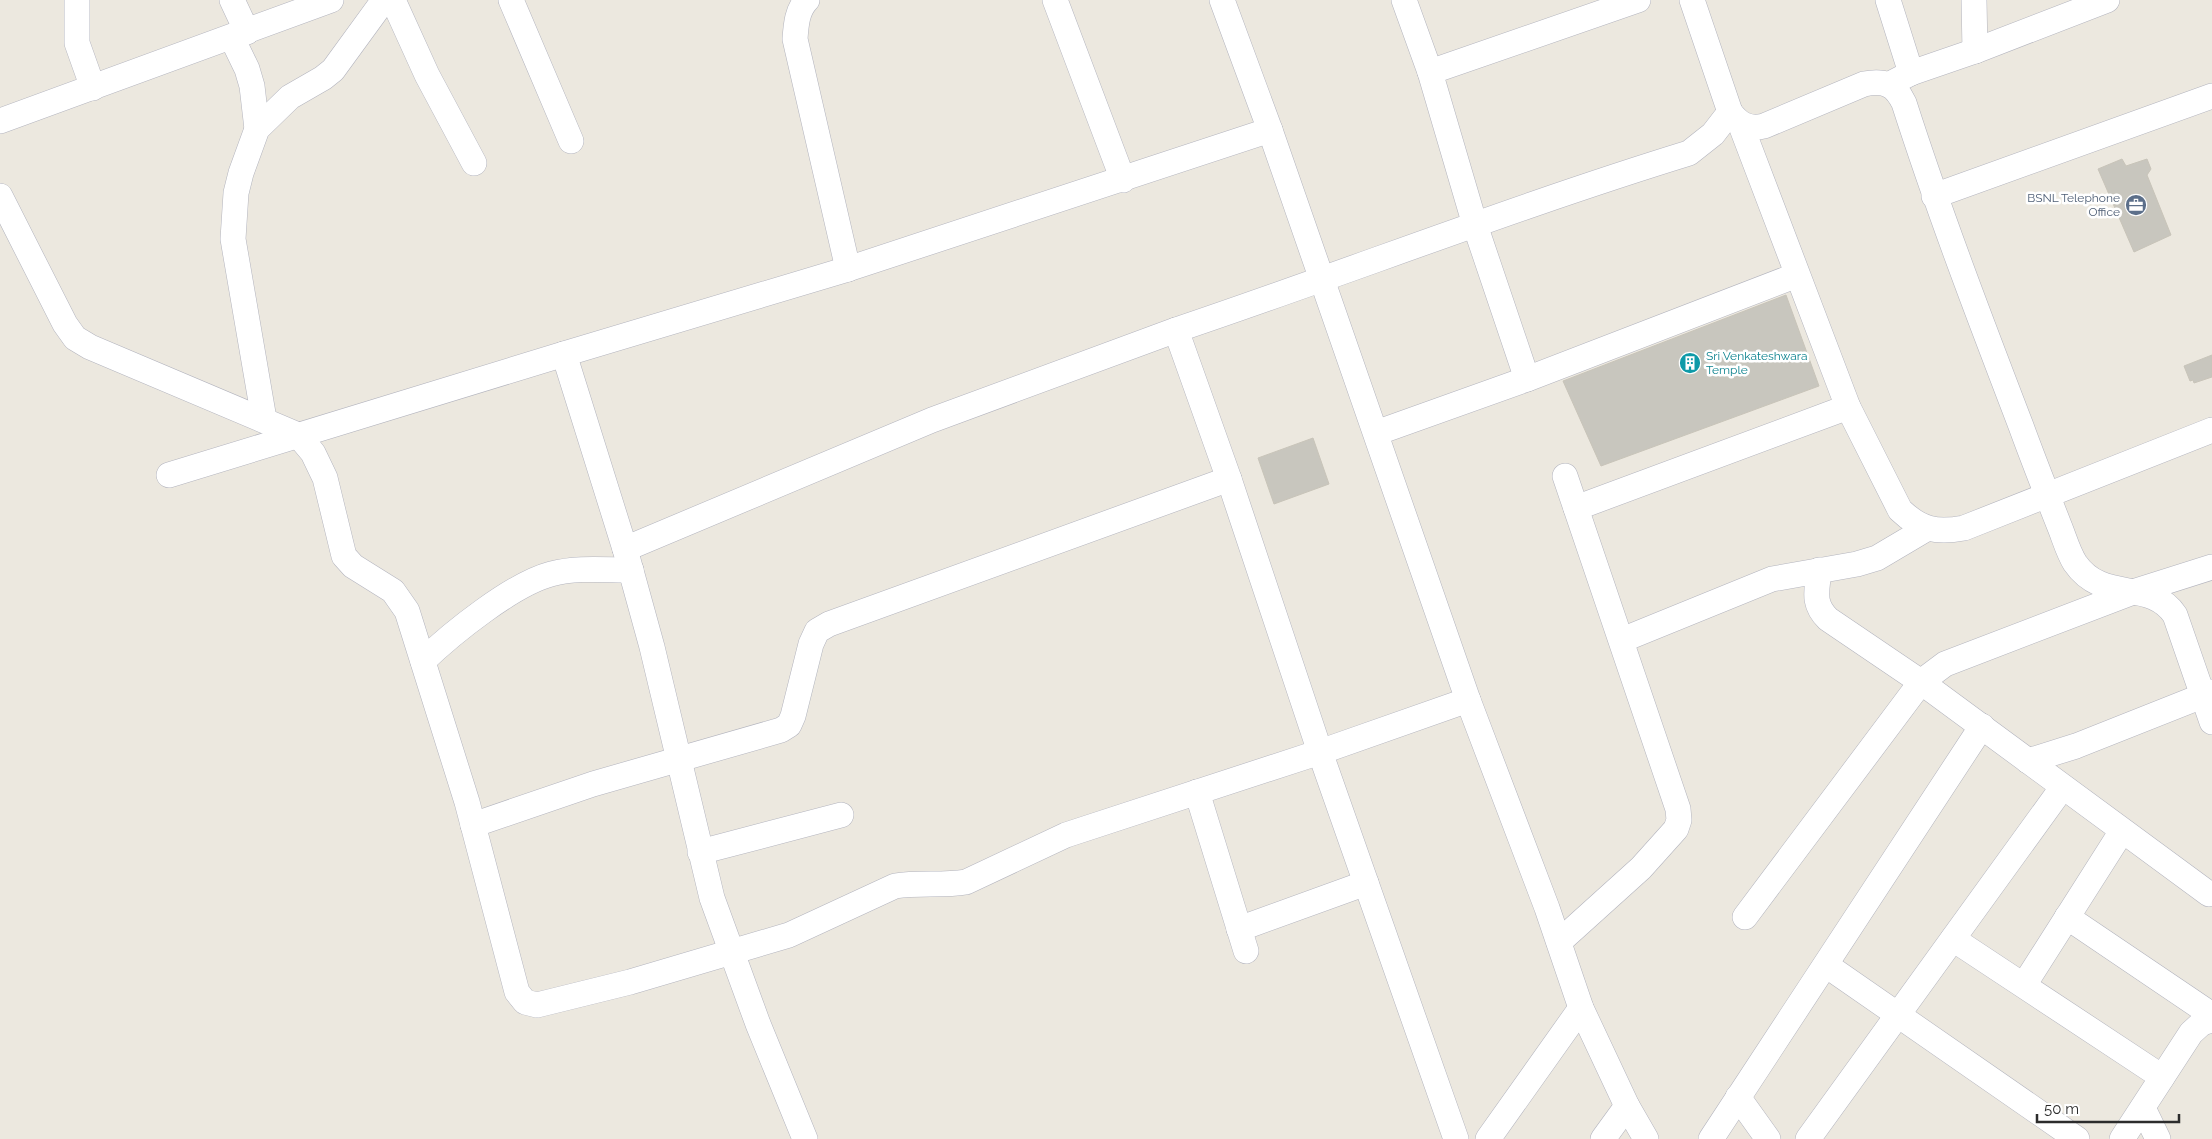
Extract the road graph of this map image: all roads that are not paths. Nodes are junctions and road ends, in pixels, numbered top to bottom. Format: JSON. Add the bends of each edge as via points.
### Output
{"nodes":[{"id":1,"x":77,"y":0,"type":"edge"},
{"id":2,"x":232,"y":0,"type":"edge"},
{"id":3,"x":331,"y":0,"type":"edge"},
{"id":4,"x":384,"y":0,"type":"edge"},
{"id":5,"x":393,"y":0,"type":"edge"},
{"id":6,"x":511,"y":0,"type":"edge"},
{"id":7,"x":807,"y":0,"type":"edge"},
{"id":8,"x":1055,"y":0,"type":"edge"},
{"id":9,"x":1222,"y":0,"type":"edge"},
{"id":10,"x":1404,"y":0,"type":"edge"},
{"id":11,"x":1638,"y":0,"type":"edge"},
{"id":12,"x":1692,"y":0,"type":"edge"},
{"id":13,"x":1888,"y":0,"type":"edge"},
{"id":14,"x":1974,"y":0,"type":"edge"},
{"id":15,"x":2105,"y":0,"type":"edge"},
{"id":16,"x":239,"y":35,"type":"junction"},
{"id":17,"x":1975,"y":50,"type":"junction"},
{"id":18,"x":1430,"y":72,"type":"junction"},
{"id":19,"x":1900,"y":78,"type":"junction"},
{"id":20,"x":92,"y":88,"type":"junction"},
{"id":21,"x":2212,"y":96,"type":"edge"},
{"id":22,"x":1735,"y":117,"type":"junction"},
{"id":23,"x":0,"y":121,"type":"edge"},
{"id":24,"x":257,"y":129,"type":"junction"},
{"id":25,"x":1270,"y":130,"type":"junction"},
{"id":26,"x":571,"y":141,"type":"dead end"},
{"id":27,"x":474,"y":163,"type":"dead end"},
{"id":28,"x":1123,"y":180,"type":"junction"},
{"id":29,"x":0,"y":196,"type":"edge"},
{"id":30,"x":1934,"y":196,"type":"junction"},
{"id":31,"x":1475,"y":225,"type":"junction"},
{"id":32,"x":848,"y":269,"type":"junction"},
{"id":33,"x":1797,"y":275,"type":"junction"},
{"id":34,"x":1322,"y":281,"type":"junction"},
{"id":35,"x":1176,"y":330,"type":"junction"},
{"id":36,"x":564,"y":354,"type":"junction"},
{"id":37,"x":1527,"y":379,"type":"junction"},
{"id":38,"x":1848,"y":407,"type":"junction"},
{"id":39,"x":264,"y":419,"type":"junction"},
{"id":40,"x":2212,"y":430,"type":"edge"},
{"id":41,"x":1376,"y":433,"type":"junction"},
{"id":42,"x":298,"y":435,"type":"junction"},
{"id":43,"x":169,"y":475,"type":"dead end"},
{"id":44,"x":1565,"y":476,"type":"dead end"},
{"id":45,"x":1230,"y":479,"type":"junction"},
{"id":46,"x":2046,"y":494,"type":"junction"},
{"id":47,"x":1576,"y":508,"type":"junction"},
{"id":48,"x":1926,"y":529,"type":"junction"},
{"id":49,"x":628,"y":560,"type":"junction"},
{"id":50,"x":2212,"y":567,"type":"edge"},
{"id":51,"x":1819,"y":570,"type":"junction"},
{"id":52,"x":2132,"y":592,"type":"junction"},
{"id":53,"x":1622,"y":640,"type":"junction"},
{"id":54,"x":423,"y":661,"type":"junction"},
{"id":55,"x":1921,"y":682,"type":"junction"},
{"id":56,"x":2208,"y":694,"type":"edge"},
{"id":57,"x":1468,"y":700,"type":"junction"},
{"id":58,"x":2212,"y":722,"type":"edge"},
{"id":59,"x":1982,"y":726,"type":"junction"},
{"id":60,"x":1320,"y":752,"type":"junction"},
{"id":61,"x":678,"y":761,"type":"junction"},
{"id":62,"x":2028,"y":761,"type":"junction"},
{"id":63,"x":2062,"y":788,"type":"junction"},
{"id":64,"x":1196,"y":792,"type":"junction"},
{"id":65,"x":841,"y":815,"type":"dead end"},
{"id":66,"x":473,"y":825,"type":"junction"},
{"id":67,"x":2122,"y":831,"type":"junction"},
{"id":68,"x":700,"y":852,"type":"junction"},
{"id":69,"x":1366,"y":883,"type":"junction"},
{"id":70,"x":2208,"y":894,"type":"dead end"},
{"id":71,"x":2067,"y":917,"type":"junction"},
{"id":72,"x":1745,"y":918,"type":"dead end"},
{"id":73,"x":1953,"y":939,"type":"junction"},
{"id":74,"x":1560,"y":942,"type":"junction"},
{"id":75,"x":732,"y":952,"type":"junction"},
{"id":76,"x":1826,"y":964,"type":"junction"},
{"id":77,"x":2024,"y":985,"type":"junction"},
{"id":78,"x":1582,"y":1008,"type":"junction"},
{"id":79,"x":1899,"y":1014,"type":"junction"},
{"id":80,"x":2212,"y":1015,"type":"edge"},
{"id":81,"x":2212,"y":1020,"type":"edge"},
{"id":82,"x":2162,"y":1077,"type":"junction"},
{"id":83,"x":1738,"y":1097,"type":"junction"},
{"id":84,"x":1627,"y":1106,"type":"junction"},
{"id":85,"x":2142,"y":1108,"type":"junction"},
{"id":86,"x":805,"y":1139,"type":"edge"},
{"id":87,"x":1456,"y":1139,"type":"edge"},
{"id":88,"x":1488,"y":1139,"type":"edge"},
{"id":89,"x":1603,"y":1139,"type":"edge"},
{"id":90,"x":1646,"y":1139,"type":"edge"},
{"id":91,"x":1711,"y":1139,"type":"edge"},
{"id":92,"x":1768,"y":1139,"type":"edge"},
{"id":93,"x":1808,"y":1139,"type":"edge"},
{"id":94,"x":2077,"y":1139,"type":"edge"},
{"id":95,"x":2122,"y":1139,"type":"edge"},
{"id":96,"x":2158,"y":1139,"type":"edge"}],
"edges":[{"from":1,"to":20,"type":"street","via":[[77,43]]},
{"from":2,"to":16,"type":"street"},
{"from":3,"to":16,"type":"street"},
{"from":4,"to":24,"type":"street","via":[[333,70],[290,97]]},
{"from":5,"to":27,"type":"street","via":[[427,75]]},
{"from":6,"to":26,"type":"street"},
{"from":7,"to":32,"type":"street","via":[[796,22],[795,39]]},
{"from":8,"to":28,"type":"street"},
{"from":9,"to":25,"type":"street"},
{"from":10,"to":18,"type":"street"},
{"from":11,"to":18,"type":"street"},
{"from":12,"to":22,"type":"street"},
{"from":13,"to":19,"type":"street"},
{"from":14,"to":17,"type":"street"},
{"from":15,"to":17,"type":"street"},
{"from":16,"to":20,"type":"street"},
{"from":16,"to":24,"type":"street","via":[[252,86]]},
{"from":17,"to":19,"type":"street"},
{"from":18,"to":31,"type":"street"},
{"from":19,"to":22,"type":"street","via":[[1864,84],[1756,128]]},
{"from":19,"to":30,"type":"street","via":[[1899,93]]},
{"from":20,"to":23,"type":"street"},
{"from":21,"to":30,"type":"street"},
{"from":22,"to":31,"type":"street","via":[[1689,153]]},
{"from":22,"to":33,"type":"street"},
{"from":24,"to":39,"type":"street","via":[[236,193],[233,238]]},
{"from":25,"to":28,"type":"street"},
{"from":25,"to":34,"type":"street"},
{"from":28,"to":32,"type":"street"},
{"from":29,"to":39,"type":"street","via":[[65,324],[76,338],[90,347]]},
{"from":30,"to":46,"type":"street"},
{"from":31,"to":34,"type":"street"},
{"from":31,"to":37,"type":"street"},
{"from":32,"to":36,"type":"street"},
{"from":33,"to":37,"type":"street"},
{"from":33,"to":38,"type":"street"},
{"from":34,"to":35,"type":"street"},
{"from":34,"to":41,"type":"street"},
{"from":35,"to":45,"type":"street"},
{"from":35,"to":49,"type":"street","via":[[932,420]]},
{"from":36,"to":42,"type":"street"},
{"from":36,"to":49,"type":"street"},
{"from":37,"to":41,"type":"street"},
{"from":38,"to":47,"type":"street"},
{"from":38,"to":48,"type":"street","via":[[1900,510],[1912,522]]},
{"from":39,"to":42,"type":"street"},
{"from":40,"to":46,"type":"street"},
{"from":41,"to":57,"type":"street"},
{"from":42,"to":43,"type":"street"},
{"from":42,"to":54,"type":"street","via":[[313,453],[325,478],[344,556],[353,566],[393,591],[402,602]]},
{"from":44,"to":47,"type":"street"},
{"from":45,"to":60,"type":"street"},
{"from":45,"to":61,"type":"street","via":[[829,624],[817,631],[811,644],[806,673],[789,725]]},
{"from":46,"to":48,"type":"street","via":[[1964,528],[1946,531]]},
{"from":46,"to":52,"type":"street","via":[[2074,560],[2084,575],[2100,585]]},
{"from":47,"to":53,"type":"street"},
{"from":48,"to":51,"type":"street","via":[[1877,558]]},
{"from":49,"to":54,"type":"street","via":[[551,574],[526,583]]},
{"from":49,"to":61,"type":"street"},
{"from":50,"to":52,"type":"street"},
{"from":51,"to":53,"type":"street","via":[[1766,581]]},
{"from":51,"to":55,"type":"street","via":[[1819,610]]},
{"from":52,"to":55,"type":"street","via":[[1945,664]]},
{"from":52,"to":56,"type":"street","via":[[2158,598],[2169,606]]},
{"from":53,"to":74,"type":"street","via":[[1679,820],[1676,829],[1642,868]]},
{"from":54,"to":66,"type":"street"},
{"from":55,"to":59,"type":"street"},
{"from":55,"to":72,"type":"street"},
{"from":56,"to":58,"type":"street"},
{"from":56,"to":62,"type":"street","via":[[2076,746]]},
{"from":57,"to":60,"type":"street"},
{"from":57,"to":74,"type":"street"},
{"from":59,"to":62,"type":"street"},
{"from":59,"to":76,"type":"street"},
{"from":60,"to":64,"type":"street"},
{"from":60,"to":69,"type":"street"},
{"from":61,"to":66,"type":"street","via":[[593,784]]},
{"from":61,"to":68,"type":"street"},
{"from":62,"to":63,"type":"street"},
{"from":63,"to":67,"type":"street"},
{"from":63,"to":73,"type":"street"},
{"from":64,"to":69,"type":"street","via":[[1242,940]]},
{"from":64,"to":75,"type":"street","via":[[1066,835],[966,882],[895,886],[806,929]]},
{"from":65,"to":68,"type":"street"},
{"from":66,"to":75,"type":"street","via":[[517,992],[525,1002],[537,1004],[630,982]]},
{"from":67,"to":70,"type":"street"},
{"from":67,"to":71,"type":"street"},
{"from":68,"to":75,"type":"street","via":[[712,898]]},
{"from":69,"to":87,"type":"street"},
{"from":71,"to":77,"type":"street"},
{"from":71,"to":80,"type":"street"},
{"from":73,"to":77,"type":"street"},
{"from":73,"to":79,"type":"street"},
{"from":74,"to":78,"type":"street"},
{"from":75,"to":86,"type":"street"},
{"from":76,"to":79,"type":"street"},
{"from":76,"to":83,"type":"street"},
{"from":77,"to":82,"type":"street"},
{"from":78,"to":84,"type":"street"},
{"from":78,"to":88,"type":"street"},
{"from":79,"to":93,"type":"street"},
{"from":79,"to":94,"type":"street"},
{"from":81,"to":82,"type":"street","via":[[2202,1023],[2191,1033]]},
{"from":82,"to":85,"type":"street"},
{"from":83,"to":91,"type":"street"},
{"from":83,"to":92,"type":"street"},
{"from":84,"to":89,"type":"street"},
{"from":84,"to":90,"type":"street"},
{"from":85,"to":95,"type":"street"},
{"from":85,"to":96,"type":"street"}]}
